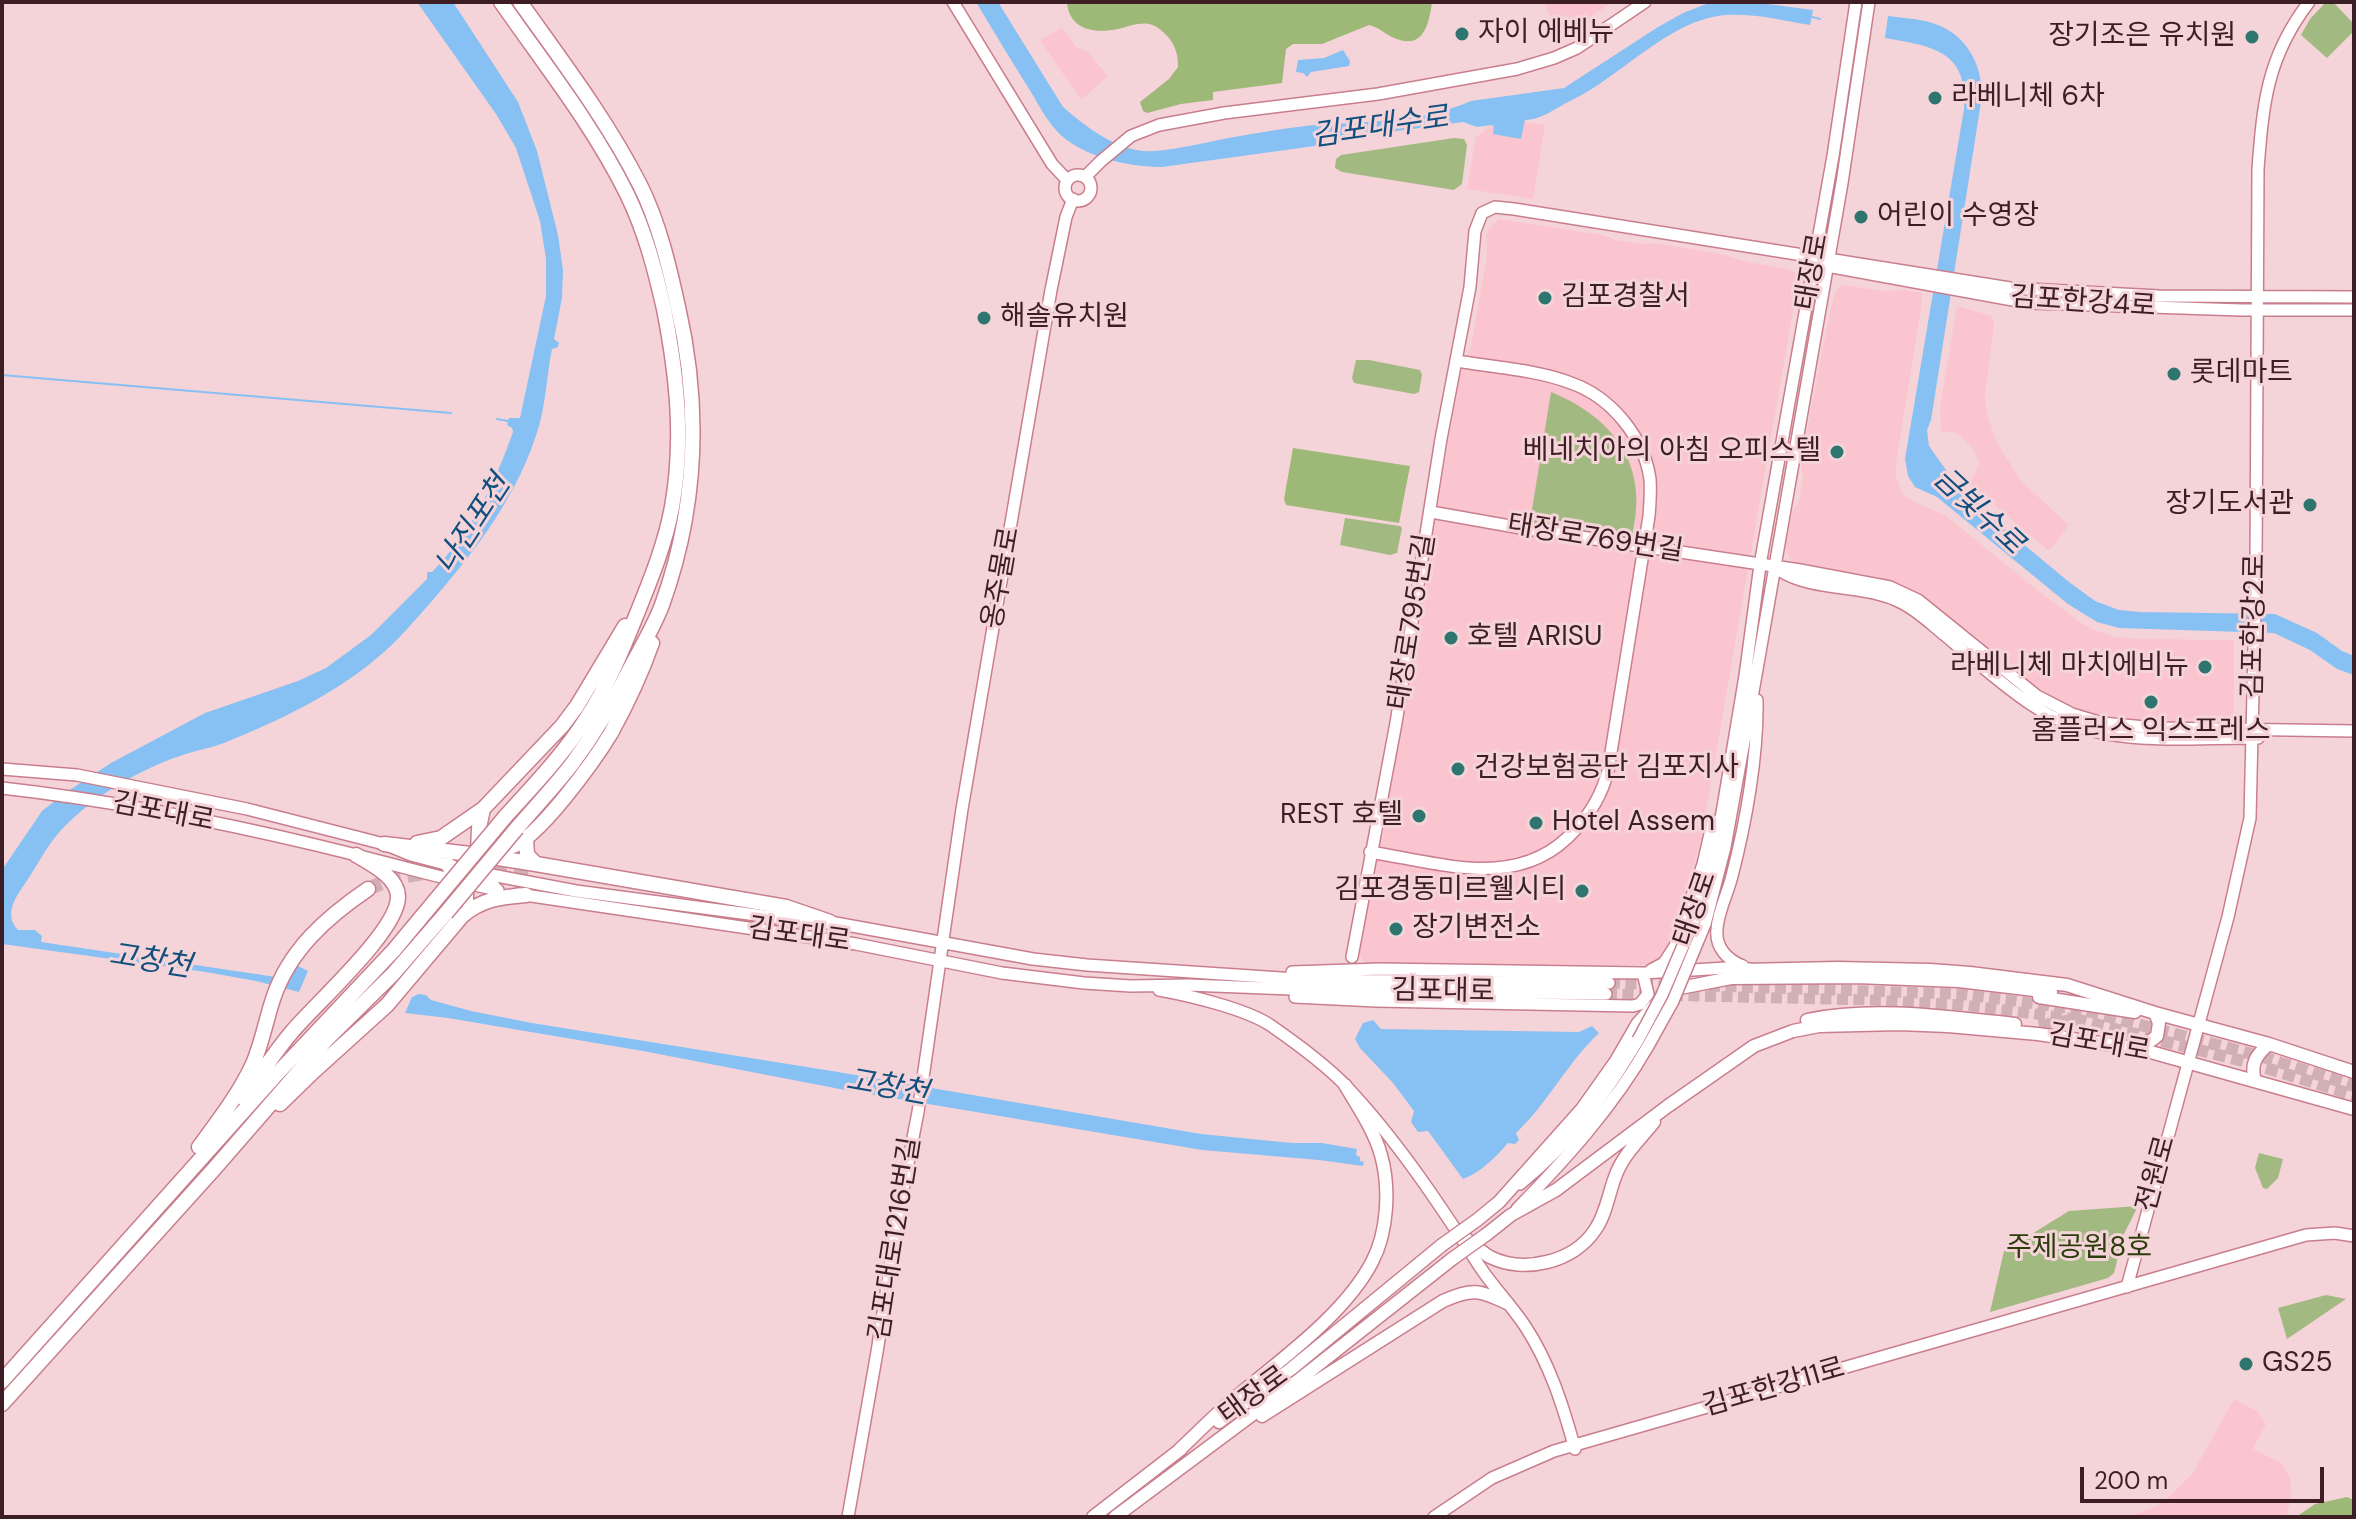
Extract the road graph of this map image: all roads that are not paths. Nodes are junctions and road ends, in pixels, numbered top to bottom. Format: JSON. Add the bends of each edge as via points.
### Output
{"nodes":[{"id":1,"x":501,"y":2,"type":"edge"},
{"id":2,"x":520,"y":2,"type":"edge"},
{"id":3,"x":953,"y":2,"type":"edge"},
{"id":4,"x":1645,"y":2,"type":"edge"},
{"id":5,"x":1856,"y":2,"type":"edge"},
{"id":6,"x":1869,"y":2,"type":"edge"},
{"id":7,"x":2309,"y":2,"type":"edge"},
{"id":8,"x":1085,"y":177,"type":"junction"},
{"id":9,"x":1067,"y":180,"type":"junction"},
{"id":10,"x":1073,"y":199,"type":"junction"},
{"id":11,"x":1815,"y":260,"type":"junction"},
{"id":12,"x":1829,"y":263,"type":"junction"},
{"id":13,"x":1976,"y":289,"type":"junction"},
{"id":14,"x":2257,"y":296,"type":"junction"},
{"id":15,"x":2354,"y":297,"type":"edge"},
{"id":16,"x":2257,"y":310,"type":"junction"},
{"id":17,"x":2354,"y":310,"type":"edge"},
{"id":18,"x":1456,"y":361,"type":"junction"},
{"id":19,"x":1431,"y":512,"type":"junction"},
{"id":20,"x":1645,"y":547,"type":"junction"},
{"id":21,"x":1760,"y":565,"type":"junction"},
{"id":22,"x":1775,"y":568,"type":"junction"},
{"id":23,"x":648,"y":588,"type":"junction"},
{"id":24,"x":1751,"y":675,"type":"junction"},
{"id":25,"x":2354,"y":731,"type":"edge"},
{"id":26,"x":2253,"y":734,"type":"junction"},
{"id":27,"x":2354,"y":739,"type":"edge"},
{"id":28,"x":2,"y":769,"type":"edge"},
{"id":29,"x":2,"y":788,"type":"edge"},
{"id":30,"x":483,"y":809,"type":"junction"},
{"id":31,"x":479,"y":828,"type":"junction"},
{"id":32,"x":521,"y":834,"type":"junction"},
{"id":33,"x":384,"y":844,"type":"junction"},
{"id":34,"x":1370,"y":852,"type":"junction"},
{"id":35,"x":356,"y":855,"type":"junction"},
{"id":36,"x":479,"y":855,"type":"junction"},
{"id":37,"x":448,"y":865,"type":"junction"},
{"id":38,"x":533,"y":867,"type":"junction"},
{"id":39,"x":484,"y":874,"type":"junction"},
{"id":40,"x":462,"y":882,"type":"junction"},
{"id":41,"x":368,"y":889,"type":"tunnel mouth"},
{"id":42,"x":495,"y":890,"type":"junction"},
{"id":43,"x":526,"y":895,"type":"junction"},
{"id":44,"x":462,"y":916,"type":"junction"},
{"id":45,"x":830,"y":922,"type":"junction"},
{"id":46,"x":942,"y":943,"type":"junction"},
{"id":47,"x":1352,"y":957,"type":"junction"},
{"id":48,"x":940,"y":959,"type":"junction"},
{"id":49,"x":1751,"y":969,"type":"junction"},
{"id":50,"x":1374,"y":970,"type":"junction"},
{"id":51,"x":1331,"y":972,"type":"junction"},
{"id":52,"x":1226,"y":973,"type":"junction"},
{"id":53,"x":1643,"y":973,"type":"junction"},
{"id":54,"x":1776,"y":978,"type":"junction"},
{"id":55,"x":1696,"y":983,"type":"junction"},
{"id":56,"x":1131,"y":986,"type":"junction"},
{"id":57,"x":2051,"y":992,"type":"dead end"},
{"id":58,"x":1174,"y":993,"type":"junction"},
{"id":59,"x":2155,"y":1013,"type":"junction"},
{"id":60,"x":2199,"y":1024,"type":"junction"},
{"id":61,"x":2039,"y":1026,"type":"tunnel mouth"},
{"id":62,"x":1761,"y":1042,"type":"junction"},
{"id":63,"x":1643,"y":1043,"type":"junction"},
{"id":64,"x":2269,"y":1044,"type":"junction"},
{"id":65,"x":2140,"y":1049,"type":"junction"},
{"id":66,"x":2188,"y":1062,"type":"junction"},
{"id":67,"x":2354,"y":1072,"type":"edge"},
{"id":68,"x":2255,"y":1081,"type":"junction"},
{"id":69,"x":1345,"y":1085,"type":"junction"},
{"id":70,"x":1668,"y":1106,"type":"junction"},
{"id":71,"x":2354,"y":1109,"type":"edge"},
{"id":72,"x":198,"y":1160,"type":"junction"},
{"id":73,"x":214,"y":1169,"type":"junction"},
{"id":74,"x":1499,"y":1202,"type":"junction"},
{"id":75,"x":154,"y":1209,"type":"junction"},
{"id":76,"x":1511,"y":1215,"type":"junction"},
{"id":77,"x":1456,"y":1230,"type":"junction"},
{"id":78,"x":2354,"y":1236,"type":"edge"},
{"id":79,"x":2127,"y":1287,"type":"junction"},
{"id":80,"x":1507,"y":1303,"type":"junction"},
{"id":81,"x":2,"y":1381,"type":"edge"},
{"id":82,"x":2,"y":1404,"type":"edge"},
{"id":83,"x":1574,"y":1448,"type":"junction"},
{"id":84,"x":1204,"y":1450,"type":"junction"},
{"id":85,"x":1177,"y":1452,"type":"junction"},
{"id":86,"x":848,"y":1517,"type":"edge"},
{"id":87,"x":1093,"y":1517,"type":"edge"},
{"id":88,"x":1115,"y":1517,"type":"edge"},
{"id":89,"x":1436,"y":1517,"type":"edge"}],
"edges":[{"from":1,"to":23,"type":"highway","via":[[612,166],[637,216],[657,279],[676,379],[678,466],[672,510]]},
{"from":2,"to":32,"type":"highway","via":[[592,106],[641,188],[660,236],[691,378],[693,450],[683,529],[661,607],[598,727]]},
{"from":3,"to":9,"type":"street","via":[[1052,164]]},
{"from":4,"to":8,"type":"street","via":[[1577,48],[1517,69],[1159,125],[1131,136]]},
{"from":5,"to":11,"type":"street","name":"태장로"},
{"from":6,"to":12,"type":"street","name":"태장로"},
{"from":7,"to":14,"type":"street","name":"김포한강2로","via":[[2275,59],[2262,115]]},
{"from":8,"to":9,"type":"street"},
{"from":8,"to":10,"type":"street","via":[[1088,195]]},
{"from":9,"to":10,"type":"street","via":[[1066,192]]},
{"from":10,"to":46,"type":"street","name":"옹주물로","via":[[1051,290]]},
{"from":11,"to":12,"type":"street","name":"김포한강4로"},
{"from":11,"to":18,"type":"street","name":"태장로795번길","via":[[1499,213],[1488,217],[1482,231]]},
{"from":11,"to":21,"type":"street","name":"태장로"},
{"from":12,"to":13,"type":"street","name":"김포한강4로"},
{"from":12,"to":22,"type":"street","name":"태장로"},
{"from":13,"to":14,"type":"street","name":"김포한강4로"},
{"from":13,"to":16,"type":"street","name":"김포한강4로","via":[[2029,303]]},
{"from":14,"to":15,"type":"street","name":"김포한강4로"},
{"from":14,"to":16,"type":"street","name":"김포한강2로"},
{"from":16,"to":17,"type":"street","name":"김포한강4로"},
{"from":16,"to":26,"type":"street","name":"김포한강2로"},
{"from":18,"to":19,"type":"street","name":"태장로795번길"},
{"from":18,"to":20,"type":"street","via":[[1569,382],[1609,406],[1631,432],[1646,462],[1650,495]]},
{"from":19,"to":20,"type":"street","name":"태장로769번길"},
{"from":19,"to":34,"type":"street","name":"태장로795번길"},
{"from":20,"to":21,"type":"street","name":"태장로769번길"},
{"from":20,"to":34,"type":"street","via":[[1604,786],[1571,835],[1540,858],[1502,869]]},
{"from":21,"to":22,"type":"street","name":"태장로769번길"},
{"from":21,"to":24,"type":"street","name":"태장로"},
{"from":22,"to":24,"type":"street","name":"태장로"},
{"from":22,"to":26,"type":"street","name":"태장로769번길","via":[[1901,591],[2030,691],[2072,714],[2137,728]]},
{"from":23,"to":30,"type":"highway","via":[[577,706]]},
{"from":23,"to":72,"type":"highway","bridge":true,"via":[[587,718],[385,961]]},
{"from":24,"to":49,"type":"street","via":[[1757,726],[1741,838],[1717,929],[1726,956]]},
{"from":24,"to":53,"type":"street","via":[[1732,719],[1695,890],[1670,957]]},
{"from":24,"to":63,"type":"street","name":"태장로","bridge":true,"via":[[1699,922]]},
{"from":25,"to":26,"type":"street"},
{"from":26,"to":27,"type":"street"},
{"from":26,"to":60,"type":"street","name":"김포한강2로","via":[[2247,837]]},
{"from":28,"to":33,"type":"street","name":"김포대로","via":[[77,775],[156,790]]},
{"from":29,"to":35,"type":"street","name":"김포대로","via":[[116,804]]},
{"from":30,"to":31,"type":"highway"},
{"from":30,"to":33,"type":"highway","via":[[441,838]]},
{"from":31,"to":32,"type":"highway","via":[[492,846],[511,847]]},
{"from":31,"to":36,"type":"highway"},
{"from":32,"to":38,"type":"highway"},
{"from":32,"to":73,"type":"highway","bridge":true,"via":[[327,1039]]},
{"from":33,"to":36,"type":"highway"},
{"from":33,"to":37,"type":"street","name":"김포대로"},
{"from":34,"to":47,"type":"street","name":"태장로795번길"},
{"from":35,"to":40,"type":"street","name":"김포대로"},
{"from":35,"to":72,"type":"highway","via":[[395,886],[394,914],[291,1033]]},
{"from":36,"to":38,"type":"highway"},
{"from":36,"to":39,"type":"highway"},
{"from":37,"to":39,"type":"street","name":"김포대로"},
{"from":37,"to":40,"type":"highway"},
{"from":38,"to":45,"type":"highway","via":[[786,907]]},
{"from":39,"to":42,"type":"highway"},
{"from":39,"to":45,"type":"street","name":"김포대로","via":[[576,891]]},
{"from":40,"to":42,"type":"street","name":"김포대로"},
{"from":40,"to":44,"type":"highway"},
{"from":41,"to":75,"type":"highway","via":[[316,929],[290,963],[238,1092]]},
{"from":42,"to":43,"type":"street","name":"김포대로"},
{"from":43,"to":44,"type":"highway","via":[[494,898]]},
{"from":43,"to":48,"type":"street","name":"김포대로"},
{"from":44,"to":73,"type":"highway","via":[[387,1005]]},
{"from":45,"to":46,"type":"street","name":"김포대로"},
{"from":46,"to":48,"type":"street","name":"옹주물로"},
{"from":46,"to":52,"type":"street","name":"김포대로","via":[[1087,965]]},
{"from":47,"to":50,"type":"street"},
{"from":47,"to":51,"type":"street"},
{"from":48,"to":56,"type":"street","name":"김포대로","via":[[1002,973]]},
{"from":48,"to":86,"type":"street","name":"김포대로1216번길"},
{"from":49,"to":53,"type":"street","name":"김포대로"},
{"from":49,"to":55,"type":"main road"},
{"from":49,"to":59,"type":"main road","name":"김포대로","via":[[1970,973],[2067,985]]},
{"from":50,"to":51,"type":"street","name":"김포대로"},
{"from":50,"to":53,"type":"street","name":"김포대로"},
{"from":51,"to":52,"type":"street","name":"김포대로"},
{"from":52,"to":56,"type":"street","name":"김포대로","via":[[1608,988]]},
{"from":53,"to":58,"type":"street","name":"김포대로","via":[[1648,994],[1633,1006]]},
{"from":54,"to":55,"type":"main road"},
{"from":54,"to":57,"type":"main road","via":[[1959,981]]},
{"from":54,"to":59,"type":"main road","via":[[1944,986]]},
{"from":55,"to":74,"type":"main road","via":[[1666,995],[1638,1023],[1582,1109]]},
{"from":56,"to":58,"type":"street"},
{"from":58,"to":69,"type":"street","via":[[1266,1023]]},
{"from":59,"to":60,"type":"main road","name":"김포대로"},
{"from":59,"to":65,"type":"main road","via":[[2157,1036]]},
{"from":60,"to":64,"type":"main road","name":"김포대로"},
{"from":60,"to":66,"type":"street","name":"김포한강2로"},
{"from":61,"to":62,"type":"main road","via":[[1856,1013],[1788,1024]]},
{"from":62,"to":65,"type":"main road","name":"김포대로","via":[[1819,1026],[1899,1024],[2038,1034]]},
{"from":62,"to":70,"type":"main road","name":"김포대로"},
{"from":63,"to":74,"type":"street","name":"태장로","via":[[1563,1146]]},
{"from":63,"to":76,"type":"street","name":"태장로","via":[[1633,1072],[1576,1147]]},
{"from":64,"to":67,"type":"main road","name":"김포대로"},
{"from":64,"to":68,"type":"main road","via":[[2254,1059]]},
{"from":65,"to":66,"type":"main road","name":"김포대로"},
{"from":66,"to":68,"type":"main road","name":"김포대로"},
{"from":66,"to":79,"type":"street","name":"전원로"},
{"from":68,"to":71,"type":"main road","name":"김포대로"},
{"from":69,"to":77,"type":"street","via":[[1387,1133]]},
{"from":69,"to":85,"type":"main road","via":[[1371,1130],[1385,1178],[1386,1205],[1374,1261],[1314,1331]]},
{"from":70,"to":76,"type":"main road","name":"김포대로","via":[[1556,1190]]},
{"from":70,"to":77,"type":"main road","via":[[1617,1171],[1595,1230],[1569,1254],[1542,1263],[1510,1263],[1486,1255]]},
{"from":72,"to":75,"type":"highway"},
{"from":73,"to":82,"type":"highway"},
{"from":74,"to":85,"type":"main road","name":"태장로","bridge":true,"via":[[1291,1369]]},
{"from":75,"to":81,"type":"highway"},
{"from":76,"to":84,"type":"main road","name":"태장로","bridge":true},
{"from":77,"to":80,"type":"street"},
{"from":78,"to":79,"type":"street","name":"김포한강11로","via":[[2306,1235]]},
{"from":79,"to":83,"type":"street","name":"김포한강11로"},
{"from":80,"to":83,"type":"street","via":[[1546,1364]]},
{"from":80,"to":84,"type":"main road","via":[[1472,1291],[1443,1301]]},
{"from":83,"to":89,"type":"street","name":"김포한강11로","via":[[1492,1478]]},
{"from":84,"to":88,"type":"main road","name":"태장로"},
{"from":85,"to":87,"type":"main road","name":"태장로"}]}
